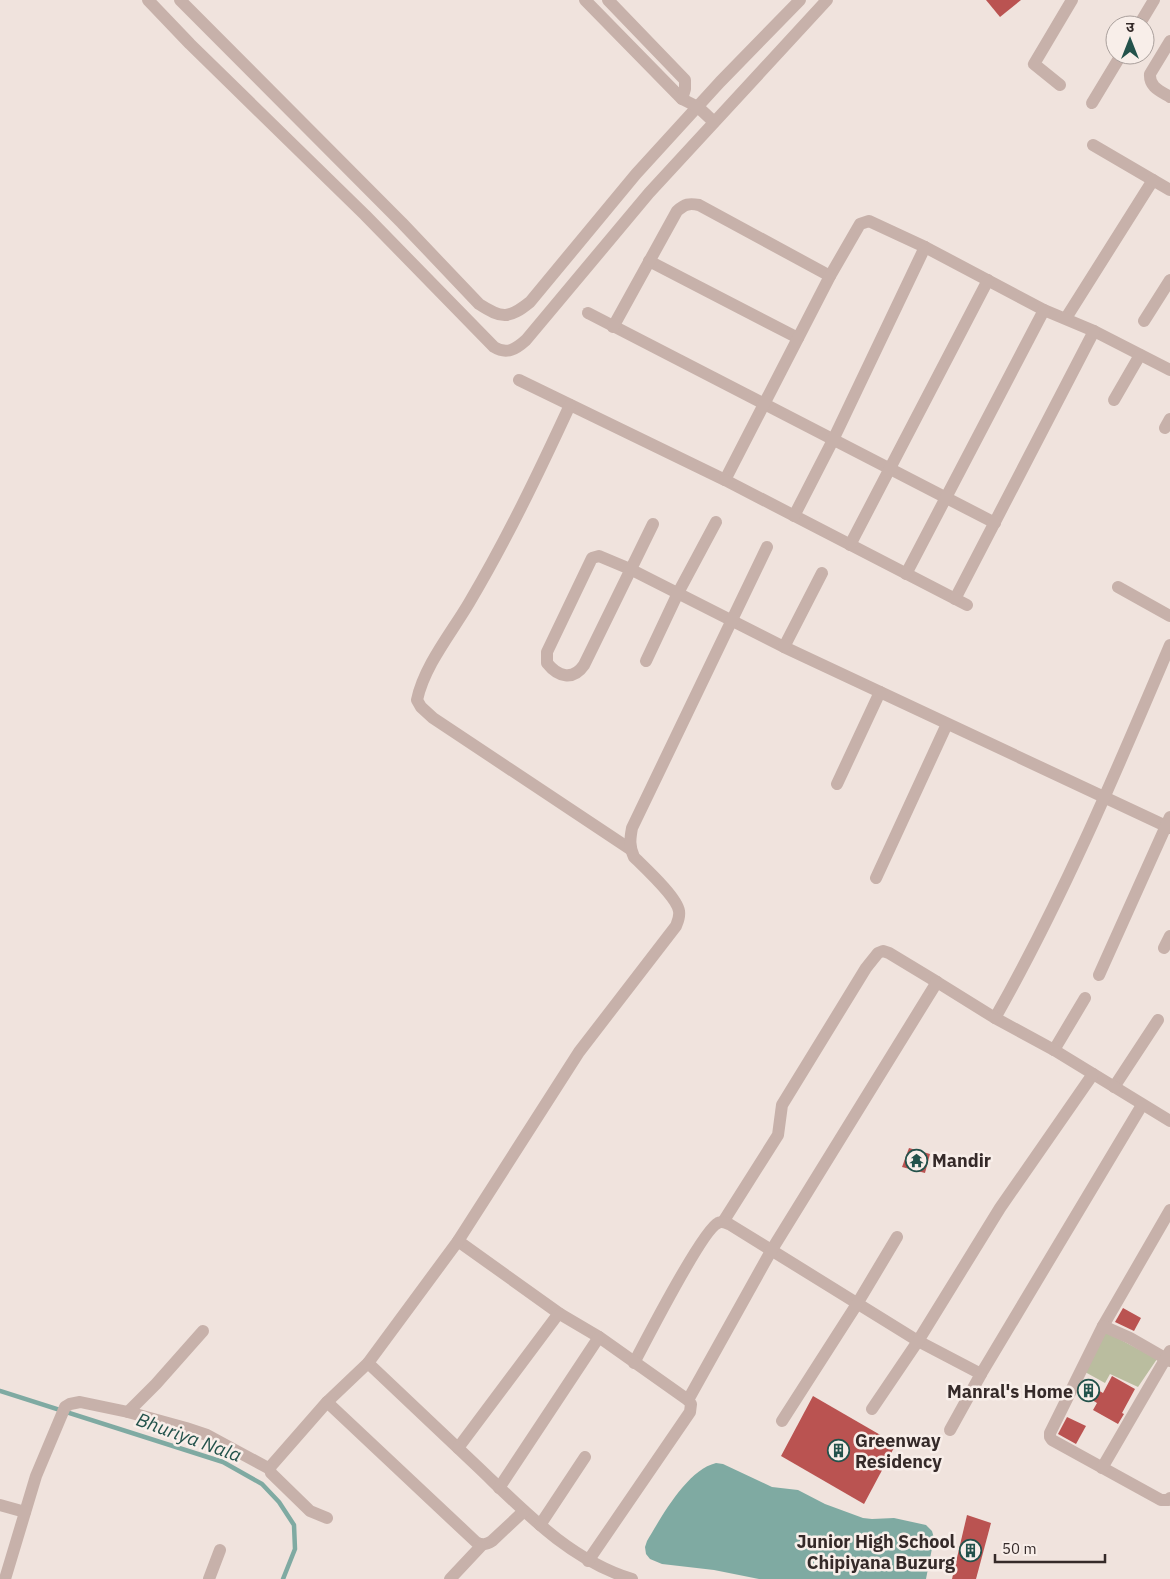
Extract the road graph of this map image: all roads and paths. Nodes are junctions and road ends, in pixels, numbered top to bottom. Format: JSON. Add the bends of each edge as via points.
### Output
{"nodes":[{"id":1,"x":148,"y":0,"type":"edge"},
{"id":2,"x":180,"y":0,"type":"edge"},
{"id":3,"x":585,"y":0,"type":"edge"},
{"id":4,"x":608,"y":0,"type":"edge"},
{"id":5,"x":800,"y":0,"type":"edge"},
{"id":6,"x":827,"y":0,"type":"edge"},
{"id":7,"x":1072,"y":0,"type":"edge"},
{"id":8,"x":1154,"y":0,"type":"edge"},
{"id":9,"x":1145,"y":15,"type":"edge"},
{"id":10,"x":1170,"y":40,"type":"edge"},
{"id":11,"x":1115,"y":65,"type":"edge"},
{"id":12,"x":1060,"y":85,"type":"dead end"},
{"id":13,"x":275,"y":96,"type":"junction"},
{"id":14,"x":1170,"y":97,"type":"edge"},
{"id":15,"x":682,"y":99,"type":"junction"},
{"id":16,"x":1092,"y":103,"type":"dead end"},
{"id":17,"x":698,"y":107,"type":"junction"},
{"id":18,"x":259,"y":112,"type":"junction"},
{"id":19,"x":714,"y":122,"type":"junction"},
{"id":20,"x":1093,"y":145,"type":"dead end"},
{"id":21,"x":1153,"y":180,"type":"junction"},
{"id":22,"x":1170,"y":190,"type":"edge"},
{"id":23,"x":925,"y":247,"type":"junction"},
{"id":24,"x":649,"y":261,"type":"junction"},
{"id":25,"x":830,"y":276,"type":"junction"},
{"id":26,"x":988,"y":280,"type":"junction"},
{"id":27,"x":1170,"y":280,"type":"edge"},
{"id":28,"x":540,"y":290,"type":"junction"},
{"id":29,"x":559,"y":300,"type":"junction"},
{"id":30,"x":1044,"y":310,"type":"junction"},
{"id":31,"x":588,"y":314,"type":"dead end"},
{"id":32,"x":1066,"y":318,"type":"junction"},
{"id":33,"x":1144,"y":321,"type":"dead end"},
{"id":34,"x":614,"y":327,"type":"junction"},
{"id":35,"x":1094,"y":332,"type":"junction"},
{"id":36,"x":798,"y":338,"type":"junction"},
{"id":37,"x":1140,"y":355,"type":"junction"},
{"id":38,"x":1170,"y":370,"type":"edge"},
{"id":39,"x":519,"y":380,"type":"dead end"},
{"id":40,"x":1114,"y":400,"type":"dead end"},
{"id":41,"x":764,"y":404,"type":"junction"},
{"id":42,"x":570,"y":406,"type":"junction"},
{"id":43,"x":833,"y":440,"type":"junction"},
{"id":44,"x":890,"y":469,"type":"junction"},
{"id":45,"x":725,"y":480,"type":"junction"},
{"id":46,"x":946,"y":498,"type":"junction"},
{"id":47,"x":794,"y":516,"type":"junction"},
{"id":48,"x":716,"y":522,"type":"dead end"},
{"id":49,"x":995,"y":523,"type":"junction"},
{"id":50,"x":653,"y":524,"type":"dead end"},
{"id":51,"x":850,"y":545,"type":"junction"},
{"id":52,"x":767,"y":547,"type":"dead end"},
{"id":53,"x":630,"y":569,"type":"junction"},
{"id":54,"x":822,"y":573,"type":"dead end"},
{"id":55,"x":906,"y":574,"type":"junction"},
{"id":56,"x":1118,"y":587,"type":"dead end"},
{"id":57,"x":678,"y":593,"type":"junction"},
{"id":58,"x":955,"y":599,"type":"junction"},
{"id":59,"x":967,"y":605,"type":"dead end"},
{"id":60,"x":1170,"y":616,"type":"edge"},
{"id":61,"x":732,"y":622,"type":"junction"},
{"id":62,"x":1170,"y":646,"type":"edge"},
{"id":63,"x":784,"y":647,"type":"junction"},
{"id":64,"x":646,"y":661,"type":"dead end"},
{"id":65,"x":880,"y":692,"type":"junction"},
{"id":66,"x":947,"y":724,"type":"junction"},
{"id":67,"x":837,"y":784,"type":"dead end"},
{"id":68,"x":1105,"y":798,"type":"junction"},
{"id":69,"x":1169,"y":824,"type":"edge"},
{"id":70,"x":630,"y":849,"type":"junction"},
{"id":71,"x":876,"y":878,"type":"dead end"},
{"id":72,"x":1170,"y":936,"type":"edge"},
{"id":73,"x":1164,"y":948,"type":"dead end"},
{"id":74,"x":1099,"y":975,"type":"dead end"},
{"id":75,"x":937,"y":982,"type":"junction"},
{"id":76,"x":1085,"y":998,"type":"dead end"},
{"id":77,"x":995,"y":1018,"type":"junction"},
{"id":78,"x":1158,"y":1020,"type":"dead end"},
{"id":79,"x":1054,"y":1050,"type":"junction"},
{"id":80,"x":1093,"y":1074,"type":"junction"},
{"id":81,"x":1114,"y":1087,"type":"junction"},
{"id":82,"x":1142,"y":1105,"type":"junction"},
{"id":83,"x":1168,"y":1115,"type":"edge"},
{"id":84,"x":1170,"y":1210,"type":"edge"},
{"id":85,"x":723,"y":1222,"type":"junction"},
{"id":86,"x":896,"y":1237,"type":"dead end"},
{"id":87,"x":458,"y":1241,"type":"junction"},
{"id":88,"x":771,"y":1251,"type":"junction"},
{"id":89,"x":857,"y":1304,"type":"junction"},
{"id":90,"x":560,"y":1314,"type":"junction"},
{"id":91,"x":1103,"y":1326,"type":"junction"},
{"id":92,"x":203,"y":1331,"type":"dead end"},
{"id":93,"x":599,"y":1338,"type":"junction"},
{"id":94,"x":918,"y":1341,"type":"junction"},
{"id":95,"x":1169,"y":1356,"type":"edge"},
{"id":96,"x":368,"y":1363,"type":"junction"},
{"id":97,"x":634,"y":1363,"type":"junction"},
{"id":98,"x":981,"y":1374,"type":"junction"},
{"id":99,"x":688,"y":1400,"type":"junction"},
{"id":100,"x":327,"y":1402,"type":"junction"},
{"id":101,"x":872,"y":1409,"type":"dead end"},
{"id":102,"x":128,"y":1412,"type":"junction"},
{"id":103,"x":782,"y":1421,"type":"dead end"},
{"id":104,"x":950,"y":1430,"type":"dead end"},
{"id":105,"x":458,"y":1448,"type":"junction"},
{"id":106,"x":585,"y":1458,"type":"dead end"},
{"id":107,"x":1102,"y":1468,"type":"junction"},
{"id":108,"x":270,"y":1469,"type":"junction"},
{"id":109,"x":499,"y":1488,"type":"junction"},
{"id":110,"x":1170,"y":1498,"type":"edge"},
{"id":111,"x":0,"y":1505,"type":"edge"},
{"id":112,"x":524,"y":1511,"type":"junction"},
{"id":113,"x":25,"y":1512,"type":"junction"},
{"id":114,"x":327,"y":1518,"type":"dead end"},
{"id":115,"x":540,"y":1525,"type":"junction"},
{"id":116,"x":482,"y":1545,"type":"junction"},
{"id":117,"x":220,"y":1550,"type":"dead end"},
{"id":118,"x":588,"y":1561,"type":"junction"},
{"id":119,"x":5,"y":1579,"type":"edge"},
{"id":120,"x":209,"y":1579,"type":"edge"},
{"id":121,"x":450,"y":1579,"type":"edge"},
{"id":122,"x":632,"y":1579,"type":"edge"}],
"edges":[{"from":1,"to":18,"type":"street"},
{"from":2,"to":13,"type":"street"},
{"from":3,"to":15,"type":"street"},
{"from":4,"to":15,"type":"street","via":[[685,80]]},
{"from":5,"to":17,"type":"street"},
{"from":6,"to":19,"type":"street"},
{"from":7,"to":12,"type":"street","via":[[1034,64]]},
{"from":8,"to":9,"type":"street"},
{"from":10,"to":14,"type":"street","via":[[1150,74],[1154,87]]},
{"from":11,"to":16,"type":"street"},
{"from":13,"to":18,"type":"street"},
{"from":13,"to":28,"type":"street","via":[[479,304],[493,314],[506,316],[517,312]]},
{"from":15,"to":17,"type":"street"},
{"from":17,"to":19,"type":"street"},
{"from":17,"to":28,"type":"street","via":[[636,174]]},
{"from":18,"to":29,"type":"street","via":[[494,347],[510,352],[520,346]]},
{"from":19,"to":29,"type":"street"},
{"from":20,"to":21,"type":"street"},
{"from":21,"to":22,"type":"street"},
{"from":21,"to":32,"type":"street"},
{"from":23,"to":25,"type":"street","via":[[873,222],[864,222]]},
{"from":23,"to":26,"type":"street"},
{"from":23,"to":43,"type":"street"},
{"from":24,"to":25,"type":"street","via":[[677,210],[690,204],[699,205]]},
{"from":24,"to":34,"type":"street"},
{"from":24,"to":36,"type":"street"},
{"from":25,"to":36,"type":"street"},
{"from":26,"to":30,"type":"street"},
{"from":26,"to":44,"type":"street"},
{"from":27,"to":33,"type":"street"},
{"from":28,"to":29,"type":"street"},
{"from":30,"to":32,"type":"street"},
{"from":30,"to":46,"type":"street"},
{"from":31,"to":34,"type":"street"},
{"from":32,"to":35,"type":"street"},
{"from":34,"to":41,"type":"street"},
{"from":35,"to":37,"type":"street"},
{"from":35,"to":49,"type":"street"},
{"from":36,"to":41,"type":"street"},
{"from":37,"to":38,"type":"street"},
{"from":37,"to":40,"type":"street"},
{"from":39,"to":42,"type":"street"},
{"from":41,"to":43,"type":"street"},
{"from":41,"to":45,"type":"street"},
{"from":42,"to":45,"type":"street"},
{"from":42,"to":70,"type":"street","via":[[535,481],[470,602],[433,662],[417,700],[433,718]]},
{"from":43,"to":44,"type":"street"},
{"from":43,"to":47,"type":"street"},
{"from":44,"to":46,"type":"street"},
{"from":44,"to":51,"type":"street"},
{"from":45,"to":47,"type":"street"},
{"from":46,"to":49,"type":"street"},
{"from":46,"to":55,"type":"street"},
{"from":47,"to":51,"type":"street"},
{"from":48,"to":57,"type":"street"},
{"from":49,"to":58,"type":"street"},
{"from":50,"to":53,"type":"street"},
{"from":51,"to":55,"type":"street"},
{"from":52,"to":61,"type":"street"},
{"from":53,"to":53,"type":"street","via":[[599,556],[592,558],[547,652],[550,667],[570,676],[581,670]]},
{"from":53,"to":57,"type":"street"},
{"from":54,"to":63,"type":"street"},
{"from":55,"to":58,"type":"street"},
{"from":56,"to":60,"type":"street"},
{"from":57,"to":61,"type":"street"},
{"from":57,"to":64,"type":"street"},
{"from":58,"to":59,"type":"street"},
{"from":61,"to":63,"type":"street"},
{"from":61,"to":70,"type":"street","via":[[632,828]]},
{"from":62,"to":68,"type":"street"},
{"from":63,"to":65,"type":"street"},
{"from":65,"to":66,"type":"street"},
{"from":65,"to":67,"type":"street"},
{"from":66,"to":68,"type":"street"},
{"from":66,"to":71,"type":"street"},
{"from":68,"to":69,"type":"street"},
{"from":68,"to":77,"type":"street","via":[[1028,959]]},
{"from":69,"to":74,"type":"street"},
{"from":70,"to":87,"type":"street","via":[[674,899],[679,909],[676,926],[579,1052]]},
{"from":72,"to":73,"type":"street"},
{"from":75,"to":77,"type":"street"},
{"from":75,"to":85,"type":"street","via":[[889,953],[878,953],[782,1104],[778,1136]]},
{"from":75,"to":88,"type":"street"},
{"from":76,"to":79,"type":"street"},
{"from":77,"to":79,"type":"street"},
{"from":78,"to":81,"type":"street"},
{"from":79,"to":80,"type":"street"},
{"from":80,"to":81,"type":"street"},
{"from":80,"to":94,"type":"street","via":[[1000,1208]]},
{"from":81,"to":82,"type":"street"},
{"from":82,"to":83,"type":"street"},
{"from":82,"to":98,"type":"street"},
{"from":84,"to":91,"type":"street"},
{"from":85,"to":88,"type":"street"},
{"from":85,"to":97,"type":"street","via":[[714,1226],[696,1252]]},
{"from":86,"to":89,"type":"street"},
{"from":87,"to":90,"type":"street"},
{"from":87,"to":96,"type":"street"},
{"from":88,"to":89,"type":"street"},
{"from":88,"to":99,"type":"street"},
{"from":89,"to":94,"type":"street"},
{"from":89,"to":103,"type":"street"},
{"from":90,"to":93,"type":"street"},
{"from":90,"to":105,"type":"street"},
{"from":91,"to":95,"type":"street"},
{"from":91,"to":107,"type":"street","via":[[1050,1433],[1052,1440]]},
{"from":92,"to":102,"type":"street"},
{"from":93,"to":97,"type":"street"},
{"from":93,"to":109,"type":"street"},
{"from":94,"to":98,"type":"street"},
{"from":94,"to":101,"type":"street"},
{"from":95,"to":107,"type":"street"},
{"from":96,"to":100,"type":"street"},
{"from":96,"to":105,"type":"street"},
{"from":97,"to":99,"type":"street"},
{"from":98,"to":104,"type":"street"},
{"from":99,"to":118,"type":"street","via":[[690,1412]]},
{"from":100,"to":108,"type":"street"},
{"from":100,"to":116,"type":"street"},
{"from":102,"to":108,"type":"street","via":[[207,1435]]},
{"from":102,"to":113,"type":"street","via":[[80,1402],[65,1407],[36,1476]]},
{"from":105,"to":109,"type":"street"},
{"from":106,"to":115,"type":"street"},
{"from":107,"to":110,"type":"street","via":[[1161,1500]]},
{"from":108,"to":114,"type":"street","via":[[310,1511]]},
{"from":109,"to":112,"type":"street"},
{"from":111,"to":113,"type":"street"},
{"from":112,"to":115,"type":"street"},
{"from":112,"to":116,"type":"street","via":[[492,1541]]},
{"from":113,"to":119,"type":"street"},
{"from":115,"to":118,"type":"street"},
{"from":116,"to":121,"type":"street"},
{"from":117,"to":120,"type":"street"},
{"from":118,"to":122,"type":"street"}]}
